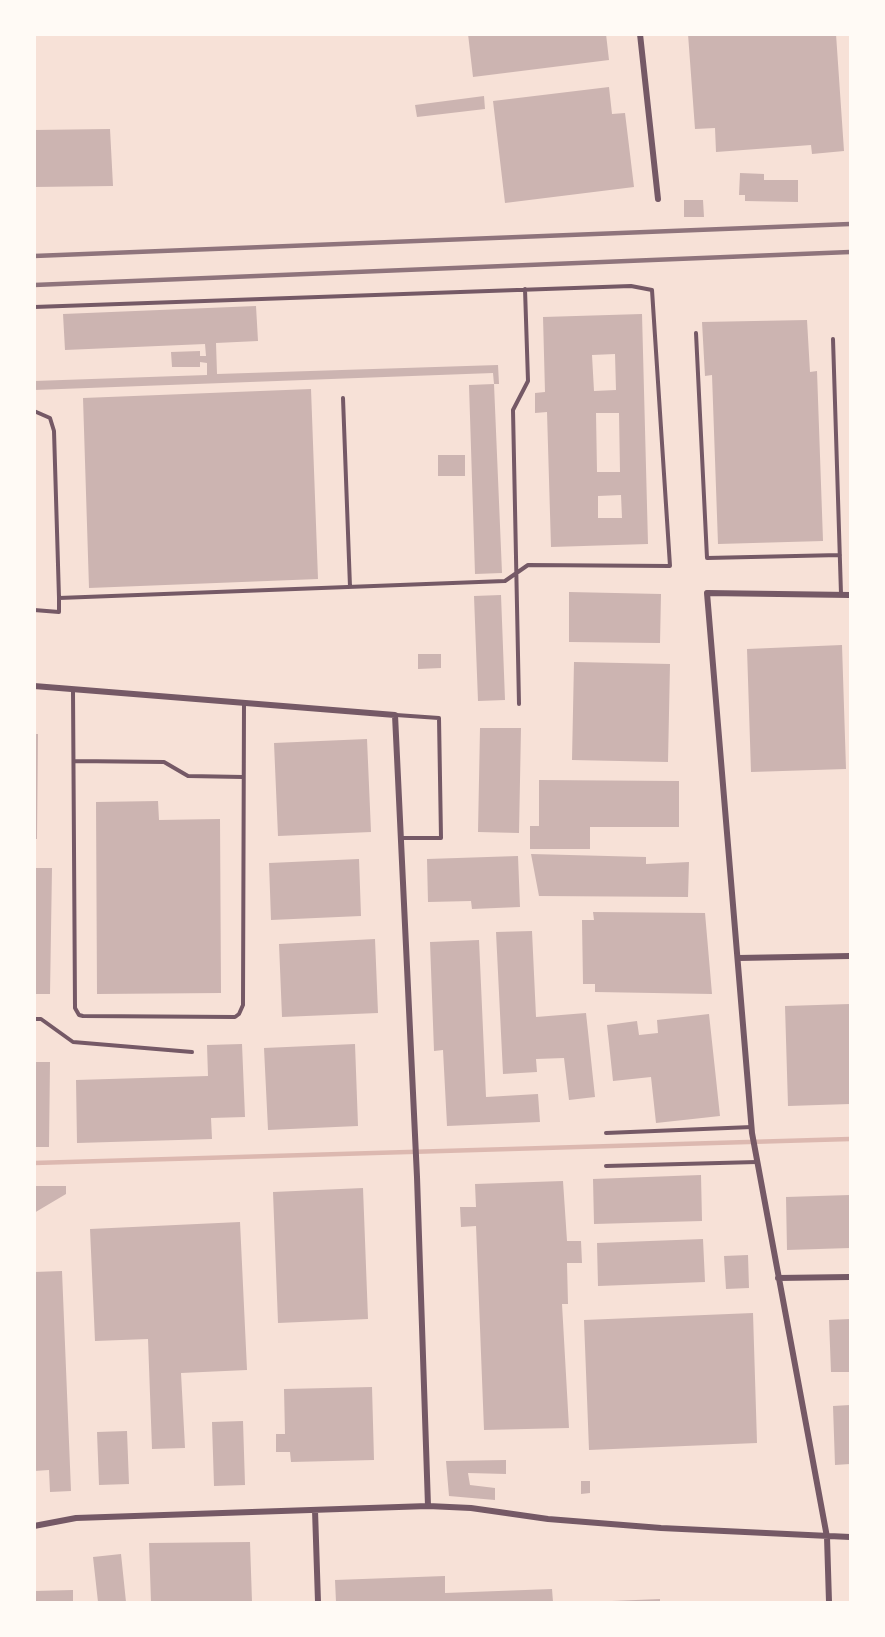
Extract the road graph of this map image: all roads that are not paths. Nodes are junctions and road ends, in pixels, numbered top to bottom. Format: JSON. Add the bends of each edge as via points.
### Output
{"nodes":[{"id":1,"x":640,"y":34,"type":"edge"},
{"id":2,"x":658,"y":199,"type":"dead end"},
{"id":3,"x":525,"y":290,"type":"junction"},
{"id":4,"x":34,"y":307,"type":"edge"},
{"id":5,"x":696,"y":333,"type":"dead end"},
{"id":6,"x":833,"y":339,"type":"dead end"},
{"id":7,"x":343,"y":399,"type":"dead end"},
{"id":8,"x":34,"y":411,"type":"edge"},
{"id":9,"x":840,"y":555,"type":"junction"},
{"id":10,"x":516,"y":573,"type":"junction"},
{"id":11,"x":350,"y":587,"type":"junction"},
{"id":12,"x":841,"y":595,"type":"junction"},
{"id":13,"x":850,"y":595,"type":"edge"},
{"id":14,"x":59,"y":598,"type":"junction"},
{"id":15,"x":34,"y":610,"type":"edge"},
{"id":16,"x":34,"y":686,"type":"edge"},
{"id":17,"x":73,"y":689,"type":"junction"},
{"id":18,"x":244,"y":703,"type":"junction"},
{"id":19,"x":519,"y":704,"type":"dead end"},
{"id":20,"x":395,"y":715,"type":"junction"},
{"id":21,"x":74,"y":761,"type":"junction"},
{"id":22,"x":243,"y":777,"type":"junction"},
{"id":23,"x":402,"y":838,"type":"junction"},
{"id":24,"x":850,"y":956,"type":"edge"},
{"id":25,"x":738,"y":958,"type":"junction"},
{"id":26,"x":34,"y":1019,"type":"edge"},
{"id":27,"x":192,"y":1052,"type":"dead end"},
{"id":28,"x":752,"y":1130,"type":"junction"},
{"id":29,"x":606,"y":1133,"type":"dead end"},
{"id":30,"x":757,"y":1160,"type":"junction"},
{"id":31,"x":606,"y":1166,"type":"dead end"},
{"id":32,"x":850,"y":1276,"type":"edge"},
{"id":33,"x":778,"y":1278,"type":"junction"},
{"id":34,"x":428,"y":1506,"type":"junction"},
{"id":35,"x":315,"y":1510,"type":"junction"},
{"id":36,"x":34,"y":1526,"type":"edge"},
{"id":37,"x":827,"y":1537,"type":"junction"},
{"id":38,"x":850,"y":1537,"type":"edge"},
{"id":39,"x":318,"y":1602,"type":"edge"},
{"id":40,"x":829,"y":1602,"type":"edge"}],
"edges":[{"from":1,"to":2,"type":"street"},
{"from":3,"to":4,"type":"lane"},
{"from":3,"to":10,"type":"lane","via":[[528,381],[513,410]]},
{"from":3,"to":10,"type":"lane","via":[[631,286],[652,290],[670,566],[528,565]]},
{"from":5,"to":9,"type":"lane","via":[[707,558]]},
{"from":6,"to":9,"type":"lane"},
{"from":7,"to":11,"type":"lane"},
{"from":8,"to":14,"type":"lane","via":[[50,418],[54,431]]},
{"from":9,"to":12,"type":"lane"},
{"from":10,"to":11,"type":"lane","via":[[505,582]]},
{"from":10,"to":19,"type":"lane"},
{"from":11,"to":14,"type":"lane"},
{"from":12,"to":13,"type":"street"},
{"from":12,"to":25,"type":"street","via":[[707,592]]},
{"from":14,"to":15,"type":"lane","via":[[59,612]]},
{"from":16,"to":17,"type":"street"},
{"from":17,"to":18,"type":"street"},
{"from":17,"to":21,"type":"lane"},
{"from":18,"to":20,"type":"street"},
{"from":18,"to":22,"type":"lane"},
{"from":20,"to":23,"type":"street"},
{"from":20,"to":23,"type":"lane","via":[[439,718],[441,838]]},
{"from":21,"to":22,"type":"lane","via":[[164,762],[188,776]]},
{"from":21,"to":22,"type":"lane","via":[[75,1008],[83,1016],[239,1014],[243,1005]]},
{"from":23,"to":34,"type":"street"},
{"from":24,"to":25,"type":"street"},
{"from":25,"to":28,"type":"street"},
{"from":26,"to":27,"type":"lane","via":[[41,1019],[73,1042]]},
{"from":28,"to":29,"type":"lane"},
{"from":28,"to":30,"type":"street"},
{"from":30,"to":31,"type":"lane"},
{"from":30,"to":33,"type":"street"},
{"from":32,"to":33,"type":"street"},
{"from":33,"to":37,"type":"street"},
{"from":34,"to":35,"type":"street"},
{"from":34,"to":37,"type":"street","via":[[548,1519]]},
{"from":35,"to":36,"type":"street","via":[[76,1518]]},
{"from":35,"to":39,"type":"street"},
{"from":37,"to":38,"type":"street"},
{"from":37,"to":40,"type":"street"}]}
